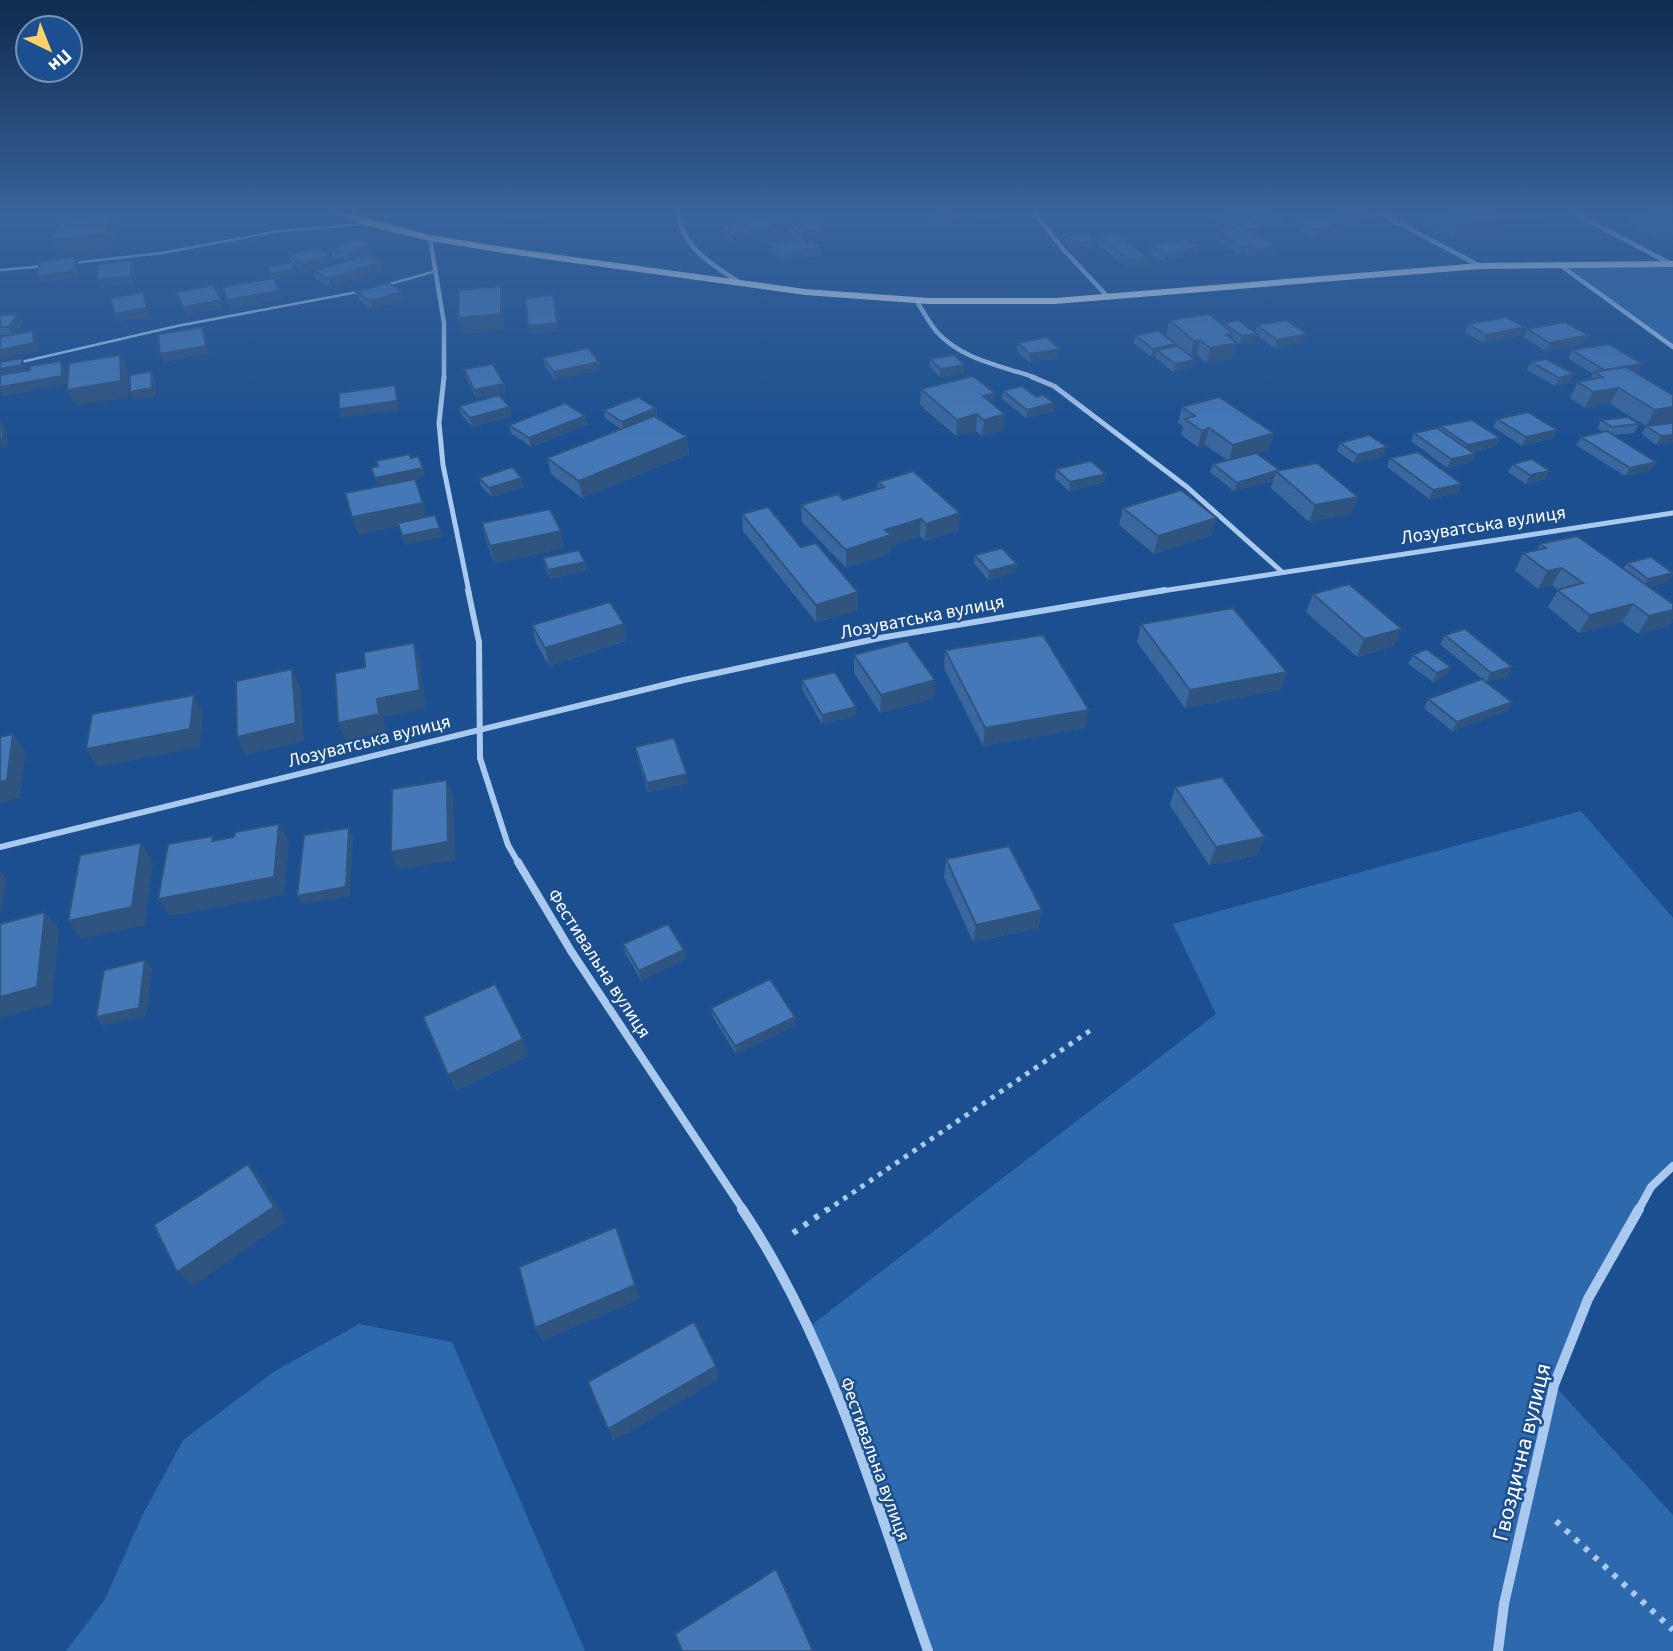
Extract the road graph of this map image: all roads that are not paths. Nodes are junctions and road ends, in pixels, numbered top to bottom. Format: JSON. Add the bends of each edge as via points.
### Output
{"nodes":[{"id":1,"x":378,"y":287,"type":"edge"},
{"id":2,"x":438,"y":287,"type":"edge"},
{"id":3,"x":762,"y":287,"type":"edge"},
{"id":4,"x":1099,"y":287,"type":"edge"},
{"id":5,"x":1227,"y":287,"type":"edge"},
{"id":6,"x":1590,"y":287,"type":"edge"},
{"id":7,"x":1108,"y":297,"type":"junction"},
{"id":8,"x":916,"y":300,"type":"junction"},
{"id":9,"x":1673,"y":347,"type":"edge"},
{"id":10,"x":13,"y":364,"type":"edge"},
{"id":11,"x":1673,"y":513,"type":"edge"},
{"id":12,"x":1281,"y":571,"type":"junction"},
{"id":13,"x":479,"y":730,"type":"junction"},
{"id":14,"x":0,"y":847,"type":"edge"},
{"id":15,"x":1673,"y":1166,"type":"edge"},
{"id":16,"x":928,"y":1651,"type":"edge"},
{"id":17,"x":1498,"y":1651,"type":"edge"}],
"edges":[{"from":1,"to":10,"type":"lane"},
{"from":2,"to":13,"type":"street","name":"Фестивальна вулиця","via":[[444,323],[439,422],[443,465],[479,642]]},
{"from":3,"to":8,"type":"main road"},
{"from":4,"to":7,"type":"street"},
{"from":5,"to":7,"type":"main road"},
{"from":6,"to":9,"type":"street"},
{"from":7,"to":8,"type":"main road"},
{"from":8,"to":12,"type":"street","via":[[939,335],[956,348],[1054,386],[1186,487]]},
{"from":11,"to":12,"type":"street","name":"Лозуватська вулиця"},
{"from":12,"to":13,"type":"street","name":"Лозуватська вулиця","via":[[880,638]]},
{"from":13,"to":14,"type":"street","name":"Лозуватська вулиця"},
{"from":13,"to":16,"type":"street","name":"Фестивальна вулиця","via":[[480,758],[508,845],[571,951],[769,1249],[809,1326]]},
{"from":15,"to":17,"type":"street","name":"Гвоздична вулиця","via":[[1651,1187],[1588,1299],[1554,1385],[1504,1604]]}]}
